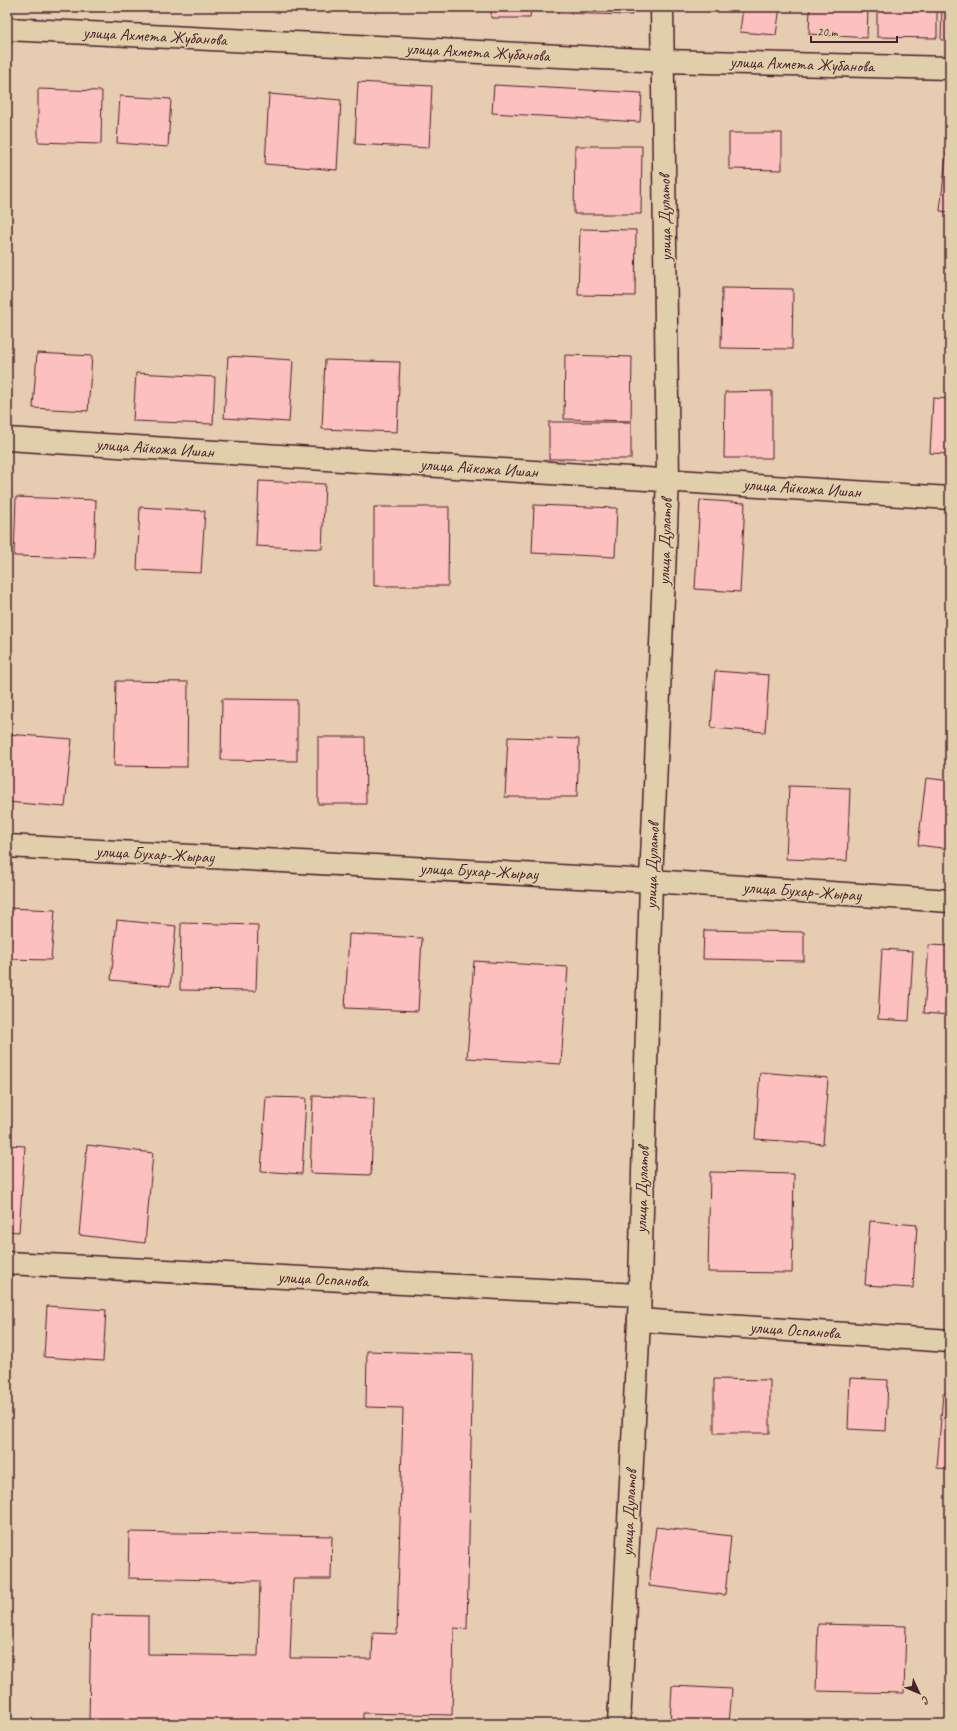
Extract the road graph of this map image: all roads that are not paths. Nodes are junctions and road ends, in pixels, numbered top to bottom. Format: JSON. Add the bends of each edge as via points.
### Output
{"nodes":[{"id":1,"x":662,"y":7,"type":"edge"},
{"id":2,"x":7,"y":28,"type":"edge"},
{"id":3,"x":663,"y":61,"type":"junction"},
{"id":4,"x":950,"y":68,"type":"edge"},
{"id":5,"x":7,"y":439,"type":"edge"},
{"id":6,"x":668,"y":479,"type":"junction"},
{"id":7,"x":950,"y":498,"type":"edge"},
{"id":8,"x":7,"y":846,"type":"edge"},
{"id":9,"x":651,"y":881,"type":"junction"},
{"id":10,"x":950,"y":901,"type":"edge"},
{"id":11,"x":7,"y":1263,"type":"edge"},
{"id":12,"x":640,"y":1295,"type":"junction"},
{"id":13,"x":639,"y":1320,"type":"junction"},
{"id":14,"x":950,"y":1341,"type":"edge"},
{"id":15,"x":619,"y":1724,"type":"edge"}],
"edges":[{"from":1,"to":3,"type":"street","name":"улица Дулатов"},
{"from":2,"to":3,"type":"street","name":"улица Ахмета Жубанова"},
{"from":3,"to":4,"type":"street","name":"улица Ахмета Жубанова"},
{"from":3,"to":6,"type":"street","name":"улица Дулатов"},
{"from":5,"to":6,"type":"street","name":"улица Айкожа Ишан"},
{"from":6,"to":7,"type":"street","name":"улица Айкожа Ишан"},
{"from":6,"to":9,"type":"street","name":"улица Дулатов"},
{"from":8,"to":9,"type":"street","name":"улица Бухар-Жырау"},
{"from":9,"to":10,"type":"street","name":"улица Бухар-Жырау"},
{"from":9,"to":12,"type":"street","name":"улица Дулатов"},
{"from":11,"to":12,"type":"street","name":"улица Оспанова"},
{"from":12,"to":13,"type":"street","name":"улица Дулатов"},
{"from":13,"to":14,"type":"street","name":"улица Оспанова"},
{"from":13,"to":15,"type":"street","name":"улица Дулатов"}]}
